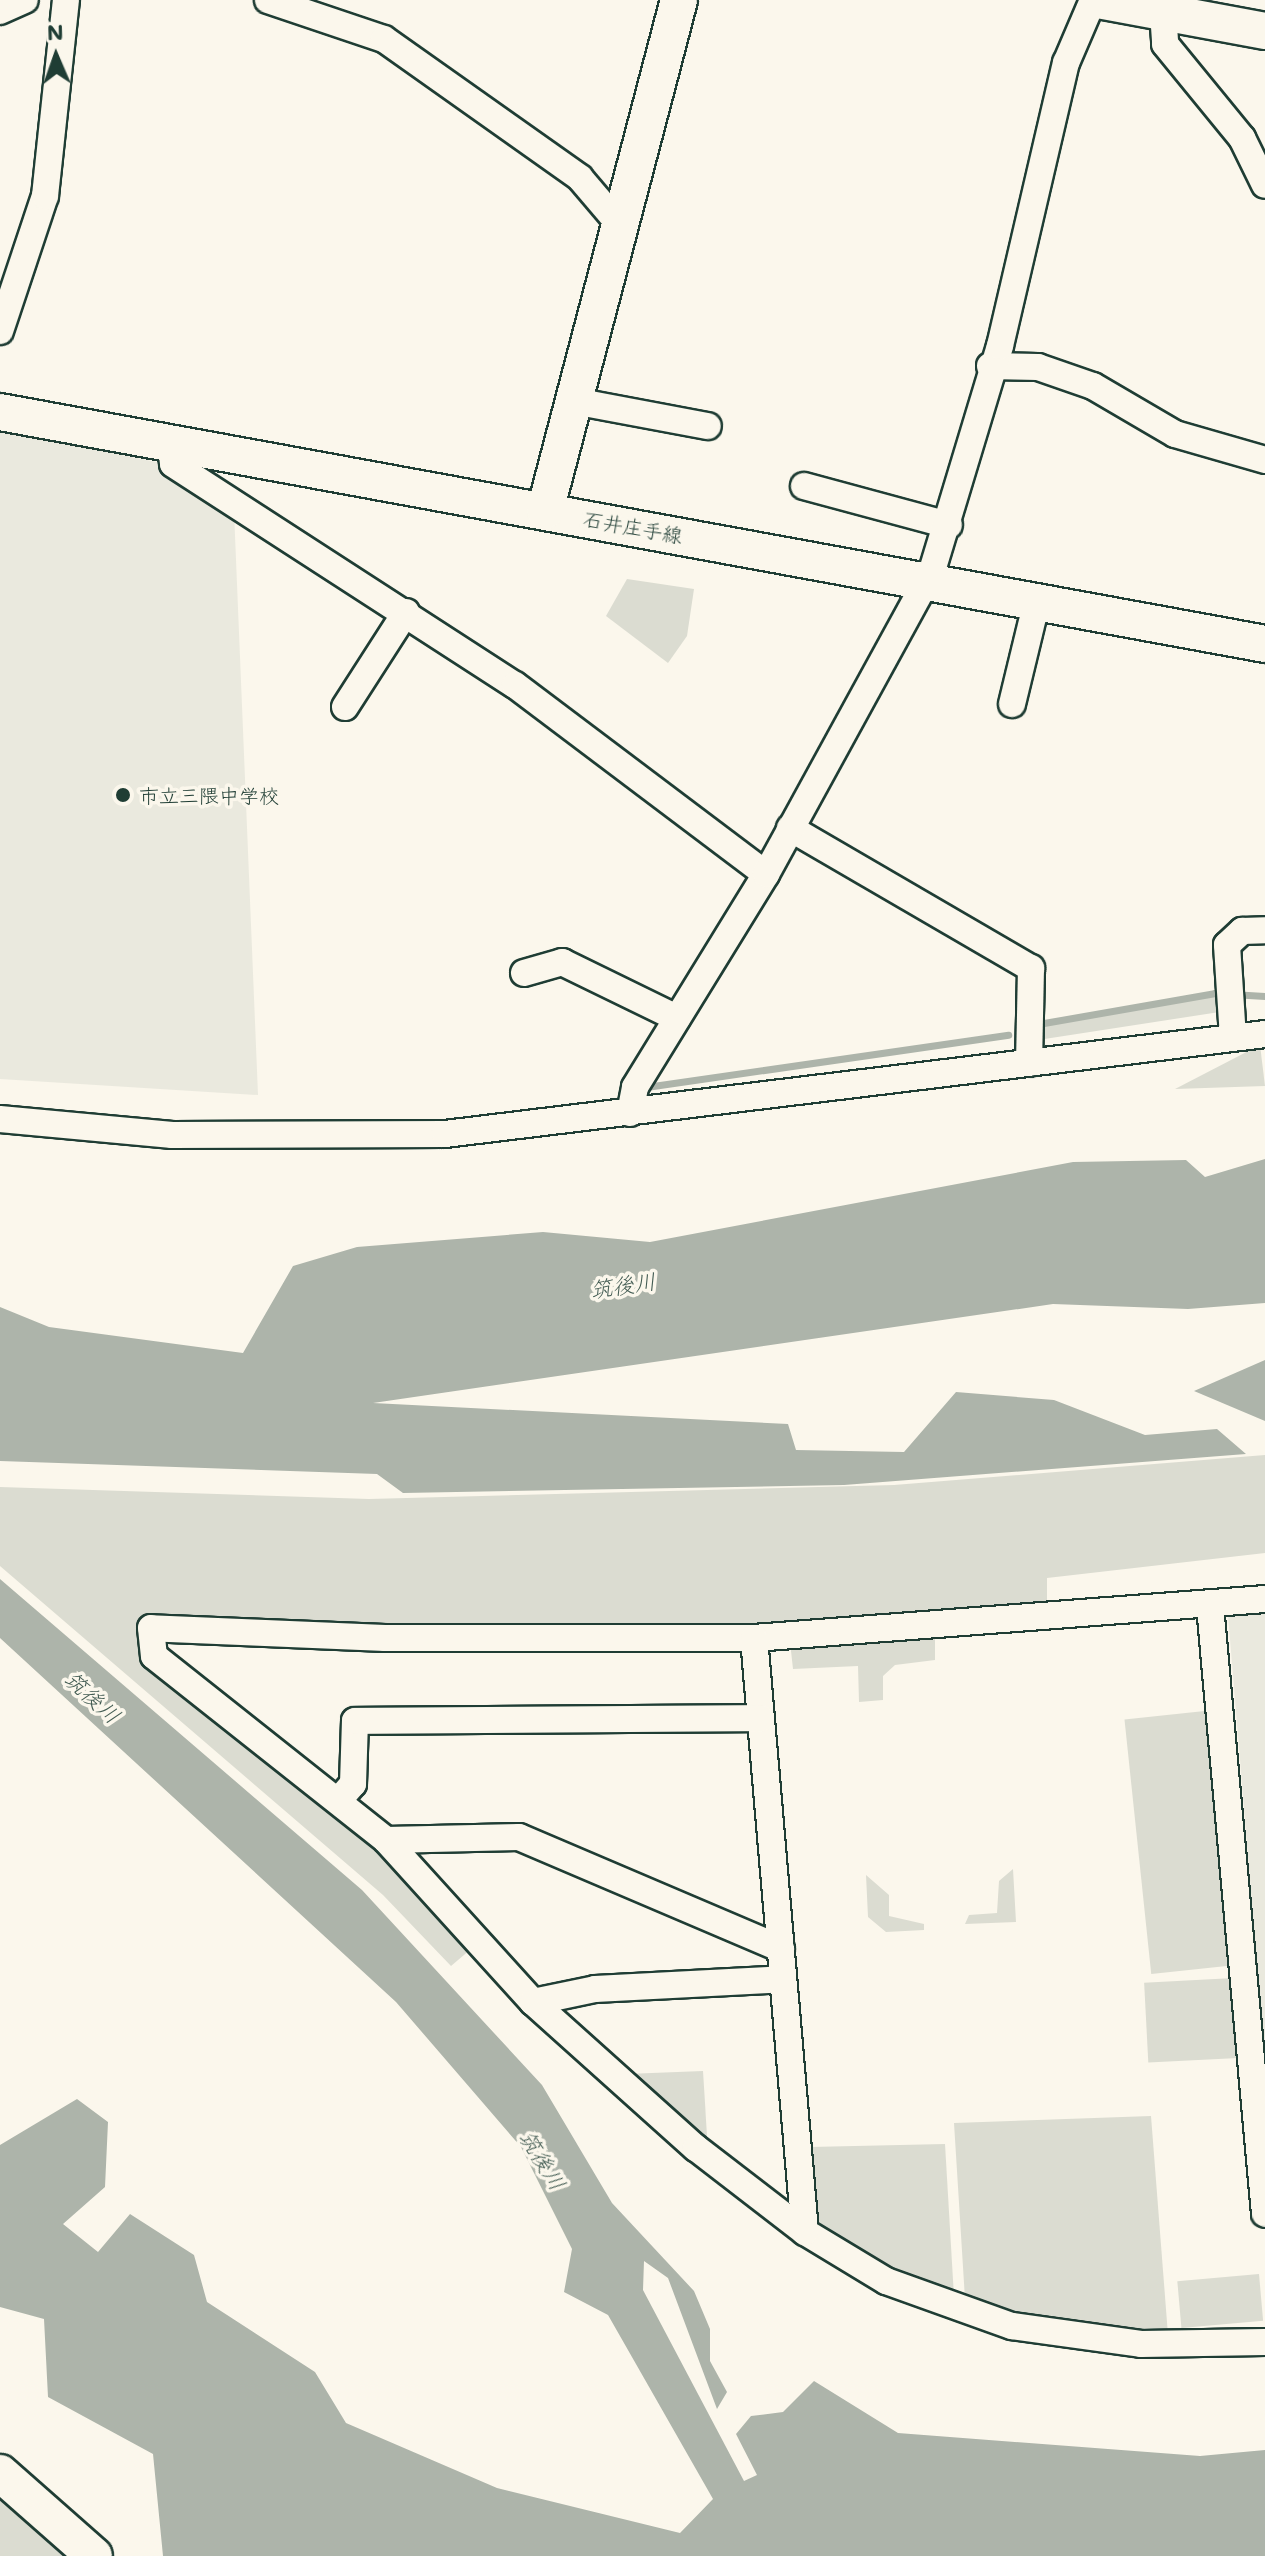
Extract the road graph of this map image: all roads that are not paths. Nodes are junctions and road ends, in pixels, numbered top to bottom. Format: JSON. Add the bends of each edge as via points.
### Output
{"nodes":[{"id":1,"x":25,"y":0,"type":"edge"},
{"id":2,"x":66,"y":0,"type":"edge"},
{"id":3,"x":268,"y":0,"type":"edge"},
{"id":4,"x":679,"y":0,"type":"edge"},
{"id":5,"x":1096,"y":0,"type":"edge"},
{"id":6,"x":1185,"y":10,"type":"edge"},
{"id":7,"x":0,"y":11,"type":"edge"},
{"id":8,"x":1265,"y":31,"type":"edge"},
{"id":9,"x":1265,"y":185,"type":"edge"},
{"id":10,"x":620,"y":225,"type":"junction"},
{"id":11,"x":0,"y":331,"type":"edge"},
{"id":12,"x":990,"y":366,"type":"junction"},
{"id":13,"x":574,"y":401,"type":"junction"},
{"id":14,"x":0,"y":412,"type":"edge"},
{"id":15,"x":708,"y":426,"type":"dead end"},
{"id":16,"x":171,"y":447,"type":"junction"},
{"id":17,"x":1265,"y":460,"type":"edge"},
{"id":18,"x":804,"y":486,"type":"dead end"},
{"id":19,"x":545,"y":511,"type":"junction"},
{"id":20,"x":949,"y":525,"type":"junction"},
{"id":21,"x":926,"y":581,"type":"junction"},
{"id":22,"x":1037,"y":601,"type":"junction"},
{"id":23,"x":406,"y":612,"type":"junction"},
{"id":24,"x":1265,"y":644,"type":"edge"},
{"id":25,"x":1012,"y":704,"type":"dead end"},
{"id":26,"x":345,"y":707,"type":"dead end"},
{"id":27,"x":790,"y":828,"type":"junction"},
{"id":28,"x":766,"y":874,"type":"junction"},
{"id":29,"x":1265,"y":930,"type":"edge"},
{"id":30,"x":524,"y":973,"type":"dead end"},
{"id":31,"x":677,"y":1018,"type":"junction"},
{"id":32,"x":1265,"y":1034,"type":"edge"},
{"id":33,"x":1233,"y":1038,"type":"junction"},
{"id":34,"x":1029,"y":1063,"type":"junction"},
{"id":35,"x":630,"y":1113,"type":"junction"},
{"id":36,"x":0,"y":1119,"type":"edge"},
{"id":37,"x":1265,"y":1599,"type":"edge"},
{"id":38,"x":1210,"y":1606,"type":"junction"},
{"id":39,"x":754,"y":1638,"type":"junction"},
{"id":40,"x":761,"y":1718,"type":"junction"},
{"id":41,"x":338,"y":1801,"type":"junction"},
{"id":42,"x":386,"y":1840,"type":"junction"},
{"id":43,"x":781,"y":1949,"type":"junction"},
{"id":44,"x":783,"y":1979,"type":"junction"},
{"id":45,"x":533,"y":2002,"type":"junction"},
{"id":46,"x":1265,"y":2214,"type":"edge"},
{"id":47,"x":805,"y":2232,"type":"junction"},
{"id":48,"x":1265,"y":2342,"type":"edge"},
{"id":49,"x":0,"y":2473,"type":"edge"},
{"id":50,"x":94,"y":2556,"type":"edge"}],
"edges":[{"from":1,"to":7,"type":"street"},
{"from":2,"to":11,"type":"street","via":[[45,196]]},
{"from":3,"to":10,"type":"street","via":[[384,39],[580,178]]},
{"from":4,"to":10,"type":"street"},
{"from":5,"to":6,"type":"street"},
{"from":5,"to":12,"type":"street","via":[[1066,63]]},
{"from":6,"to":8,"type":"street"},
{"from":6,"to":9,"type":"street","via":[[1165,44],[1242,138]]},
{"from":10,"to":13,"type":"street"},
{"from":12,"to":17,"type":"street","via":[[1038,367],[1093,386],[1175,434]]},
{"from":12,"to":20,"type":"street"},
{"from":13,"to":15,"type":"street"},
{"from":13,"to":19,"type":"street"},
{"from":14,"to":16,"type":"street","name":"石井庄手線"},
{"from":16,"to":19,"type":"street","name":"石井庄手線"},
{"from":16,"to":23,"type":"street","via":[[173,464]]},
{"from":18,"to":20,"type":"street"},
{"from":19,"to":21,"type":"street","name":"石井庄手線"},
{"from":20,"to":21,"type":"street"},
{"from":21,"to":22,"type":"street","name":"石井庄手線"},
{"from":21,"to":27,"type":"street"},
{"from":22,"to":24,"type":"street","name":"石井庄手線"},
{"from":22,"to":25,"type":"street"},
{"from":23,"to":26,"type":"street"},
{"from":23,"to":28,"type":"street","via":[[541,703]]},
{"from":27,"to":28,"type":"street"},
{"from":27,"to":34,"type":"street","via":[[1031,968]]},
{"from":28,"to":31,"type":"street"},
{"from":29,"to":33,"type":"street","via":[[1242,931],[1227,945]]},
{"from":30,"to":31,"type":"street","via":[[562,962]]},
{"from":31,"to":35,"type":"street","via":[[635,1087]]},
{"from":32,"to":33,"type":"street"},
{"from":33,"to":34,"type":"street"},
{"from":34,"to":35,"type":"street"},
{"from":35,"to":36,"type":"street","via":[[445,1134],[172,1135]]},
{"from":37,"to":38,"type":"street"},
{"from":38,"to":39,"type":"street"},
{"from":38,"to":46,"type":"street"},
{"from":39,"to":40,"type":"street"},
{"from":39,"to":41,"type":"street","via":[[385,1638],[151,1628],[154,1656]]},
{"from":40,"to":41,"type":"street","via":[[355,1721],[353,1784]]},
{"from":40,"to":43,"type":"street"},
{"from":41,"to":42,"type":"street"},
{"from":42,"to":43,"type":"street","via":[[519,1837]]},
{"from":42,"to":45,"type":"street"},
{"from":43,"to":44,"type":"street"},
{"from":44,"to":45,"type":"street","via":[[595,1989]]},
{"from":44,"to":47,"type":"street"},
{"from":45,"to":47,"type":"street","via":[[696,2148]]},
{"from":47,"to":48,"type":"street","via":[[886,2281],[1012,2326],[1141,2344]]},
{"from":49,"to":50,"type":"street"}]}
